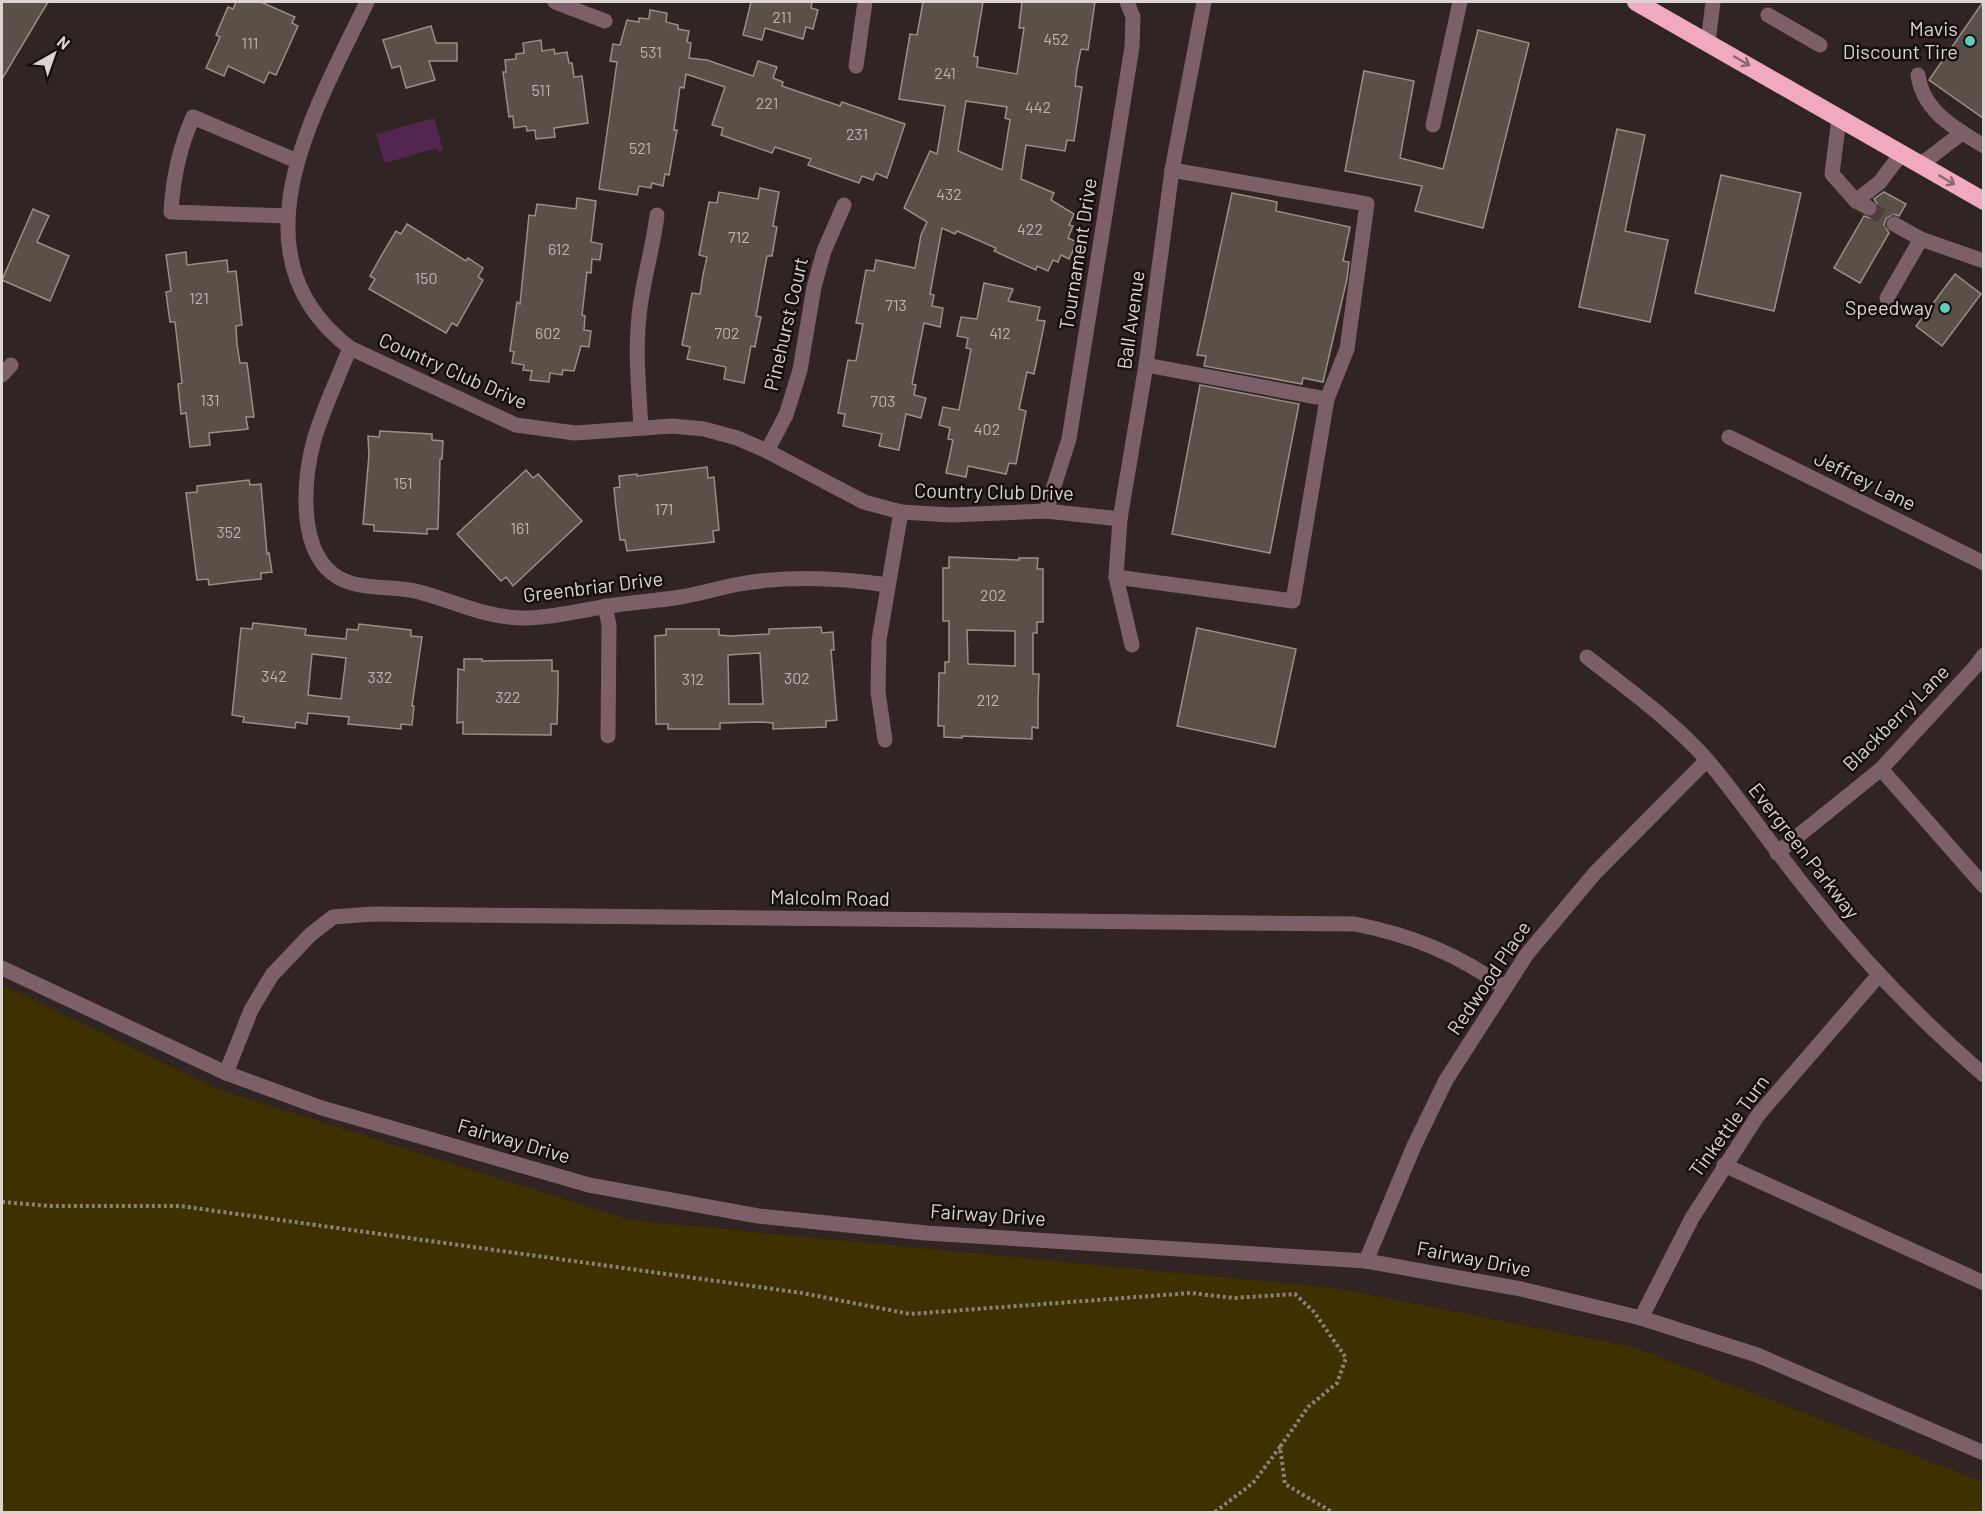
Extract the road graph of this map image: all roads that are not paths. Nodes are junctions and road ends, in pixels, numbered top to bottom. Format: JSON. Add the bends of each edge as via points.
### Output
{"nodes":[{"id":1,"x":367,"y":2,"type":"edge"},
{"id":2,"x":555,"y":2,"type":"edge"},
{"id":3,"x":865,"y":2,"type":"edge"},
{"id":4,"x":1127,"y":2,"type":"edge"},
{"id":5,"x":1204,"y":2,"type":"edge"},
{"id":6,"x":1460,"y":2,"type":"edge"},
{"id":7,"x":1636,"y":2,"type":"edge"},
{"id":8,"x":1713,"y":2,"type":"edge"},
{"id":9,"x":1768,"y":15,"type":"dead end"},
{"id":10,"x":605,"y":21,"type":"dead end"},
{"id":11,"x":1708,"y":42,"type":"junction"},
{"id":12,"x":1820,"y":45,"type":"dead end"},
{"id":13,"x":856,"y":66,"type":"dead end"},
{"id":14,"x":1918,"y":75,"type":"dead end"},
{"id":15,"x":1839,"y":118,"type":"junction"},
{"id":16,"x":1433,"y":125,"type":"dead end"},
{"id":17,"x":1962,"y":133,"type":"junction"},
{"id":18,"x":1983,"y":146,"type":"edge"},
{"id":19,"x":1901,"y":154,"type":"junction"},
{"id":20,"x":297,"y":161,"type":"junction"},
{"id":21,"x":1920,"y":165,"type":"junction"},
{"id":22,"x":1172,"y":170,"type":"junction"},
{"id":23,"x":1983,"y":201,"type":"edge"},
{"id":24,"x":844,"y":205,"type":"dead end"},
{"id":25,"x":657,"y":215,"type":"dead end"},
{"id":26,"x":287,"y":216,"type":"junction"},
{"id":27,"x":1894,"y":224,"type":"tunnel mouth"},
{"id":28,"x":1921,"y":239,"type":"junction"},
{"id":29,"x":1983,"y":261,"type":"edge"},
{"id":30,"x":1887,"y":298,"type":"dead end"},
{"id":31,"x":350,"y":348,"type":"junction"},
{"id":32,"x":1146,"y":365,"type":"junction"},
{"id":33,"x":1327,"y":399,"type":"junction"},
{"id":34,"x":641,"y":428,"type":"junction"},
{"id":35,"x":1729,"y":437,"type":"dead end"},
{"id":36,"x":767,"y":451,"type":"junction"},
{"id":37,"x":1046,"y":511,"type":"junction"},
{"id":38,"x":901,"y":512,"type":"junction"},
{"id":39,"x":1120,"y":519,"type":"junction"},
{"id":40,"x":1983,"y":563,"type":"edge"},
{"id":41,"x":1116,"y":577,"type":"junction"},
{"id":42,"x":887,"y":585,"type":"junction"},
{"id":43,"x":605,"y":606,"type":"junction"},
{"id":44,"x":1132,"y":645,"type":"dead end"},
{"id":45,"x":1587,"y":657,"type":"dead end"},
{"id":46,"x":1981,"y":666,"type":"edge"},
{"id":47,"x":608,"y":736,"type":"dead end"},
{"id":48,"x":885,"y":740,"type":"dead end"},
{"id":49,"x":1707,"y":760,"type":"junction"},
{"id":50,"x":1881,"y":769,"type":"junction"},
{"id":51,"x":1777,"y":853,"type":"junction"},
{"id":52,"x":1983,"y":886,"type":"edge"},
{"id":53,"x":2,"y":968,"type":"edge"},
{"id":54,"x":1878,"y":976,"type":"junction"},
{"id":55,"x":1505,"y":988,"type":"junction"},
{"id":56,"x":226,"y":1073,"type":"junction"},
{"id":57,"x":1983,"y":1076,"type":"edge"},
{"id":58,"x":1724,"y":1165,"type":"junction"},
{"id":59,"x":1366,"y":1261,"type":"junction"},
{"id":60,"x":1983,"y":1282,"type":"edge"},
{"id":61,"x":1641,"y":1318,"type":"junction"},
{"id":62,"x":1983,"y":1453,"type":"edge"}],
"edges":[{"from":1,"to":20,"type":"street","name":"Country Club Drive","via":[[315,111]]},
{"from":2,"to":10,"type":"street"},
{"from":3,"to":13,"type":"street"},
{"from":4,"to":37,"type":"street","name":"Tournament Drive","via":[[1133,17],[1132,47],[1069,439]]},
{"from":5,"to":22,"type":"street","name":"Ball Avenue"},
{"from":6,"to":16,"type":"street"},
{"from":7,"to":11,"type":"highway"},
{"from":8,"to":11,"type":"street"},
{"from":9,"to":12,"type":"street"},
{"from":11,"to":15,"type":"highway","one_way":true},
{"from":14,"to":17,"type":"street","via":[[1929,105]]},
{"from":15,"to":19,"type":"highway"},
{"from":15,"to":19,"type":"street","via":[[1832,174],[1862,205]]},
{"from":17,"to":18,"type":"street"},
{"from":17,"to":21,"type":"street"},
{"from":19,"to":21,"type":"highway"},
{"from":20,"to":26,"type":"street","name":"Country Club Drive"},
{"from":20,"to":26,"type":"street","via":[[193,117],[181,142],[173,180],[171,212]]},
{"from":21,"to":23,"type":"highway","one_way":true},
{"from":22,"to":32,"type":"street","name":"Ball Avenue"},
{"from":22,"to":33,"type":"street","via":[[1367,204],[1347,349]]},
{"from":24,"to":36,"type":"street","name":"Pinehurst Court","via":[[814,287],[800,370],[786,415]]},
{"from":25,"to":34,"type":"street","via":[[639,314]]},
{"from":26,"to":31,"type":"street","name":"Country Club Drive","via":[[295,274],[308,305],[327,330]]},
{"from":27,"to":28,"type":"street"},
{"from":28,"to":29,"type":"street"},
{"from":28,"to":30,"type":"street"},
{"from":31,"to":34,"type":"street","name":"Country Club Drive","via":[[516,425],[575,433]]},
{"from":31,"to":43,"type":"street","name":"Greenbriar Drive","via":[[314,441],[307,491],[308,527],[314,551],[324,566],[357,585],[419,592],[491,614],[524,618]]},
{"from":32,"to":33,"type":"street"},
{"from":32,"to":39,"type":"street","name":"Ball Avenue"},
{"from":33,"to":41,"type":"street","via":[[1293,601]]},
{"from":34,"to":36,"type":"street","name":"Country Club Drive","via":[[704,429]]},
{"from":35,"to":40,"type":"street","name":"Jeffrey Lane"},
{"from":36,"to":38,"type":"street","name":"Country Club Drive","via":[[864,502]]},
{"from":37,"to":38,"type":"street","name":"Country Club Drive","via":[[951,515]]},
{"from":37,"to":39,"type":"street","name":"Country Club Drive"},
{"from":38,"to":42,"type":"street"},
{"from":39,"to":41,"type":"street","name":"Ball Avenue"},
{"from":41,"to":44,"type":"street","name":"Ball Avenue"},
{"from":42,"to":43,"type":"street","name":"Greenbriar Drive","via":[[836,577],[802,577]]},
{"from":42,"to":48,"type":"street","via":[[878,681]]},
{"from":43,"to":47,"type":"street","via":[[609,625]]},
{"from":45,"to":49,"type":"street","name":"Evergreen Parkway","via":[[1667,720]]},
{"from":46,"to":50,"type":"street","name":"Blackberry Lane"},
{"from":49,"to":51,"type":"street","name":"Evergreen Parkway"},
{"from":49,"to":55,"type":"street","name":"Redwood Place","via":[[1595,873],[1527,954]]},
{"from":50,"to":51,"type":"street","name":"Blackberry Lane"},
{"from":50,"to":52,"type":"street"},
{"from":51,"to":54,"type":"street","name":"Evergreen Parkway"},
{"from":53,"to":56,"type":"street","name":"Fairway Drive"},
{"from":54,"to":57,"type":"street","name":"Evergreen Parkway"},
{"from":54,"to":58,"type":"street","name":"Tinkettle Turn","via":[[1758,1115]]},
{"from":55,"to":56,"type":"street","name":"Malcolm Road","via":[[1446,952],[1399,933],[1355,924],[363,915],[333,917],[272,975],[251,1010]]},
{"from":55,"to":59,"type":"street","name":"Redwood Place","via":[[1446,1080]]},
{"from":56,"to":59,"type":"street","name":"Fairway Drive","via":[[322,1108],[589,1185],[758,1216],[926,1233]]},
{"from":58,"to":60,"type":"street"},
{"from":58,"to":61,"type":"street","name":"Tinkettle Turn"},
{"from":59,"to":61,"type":"street","name":"Fairway Drive","via":[[1521,1289]]},
{"from":61,"to":62,"type":"street","name":"Fairway Drive","via":[[1757,1355]]}]}
